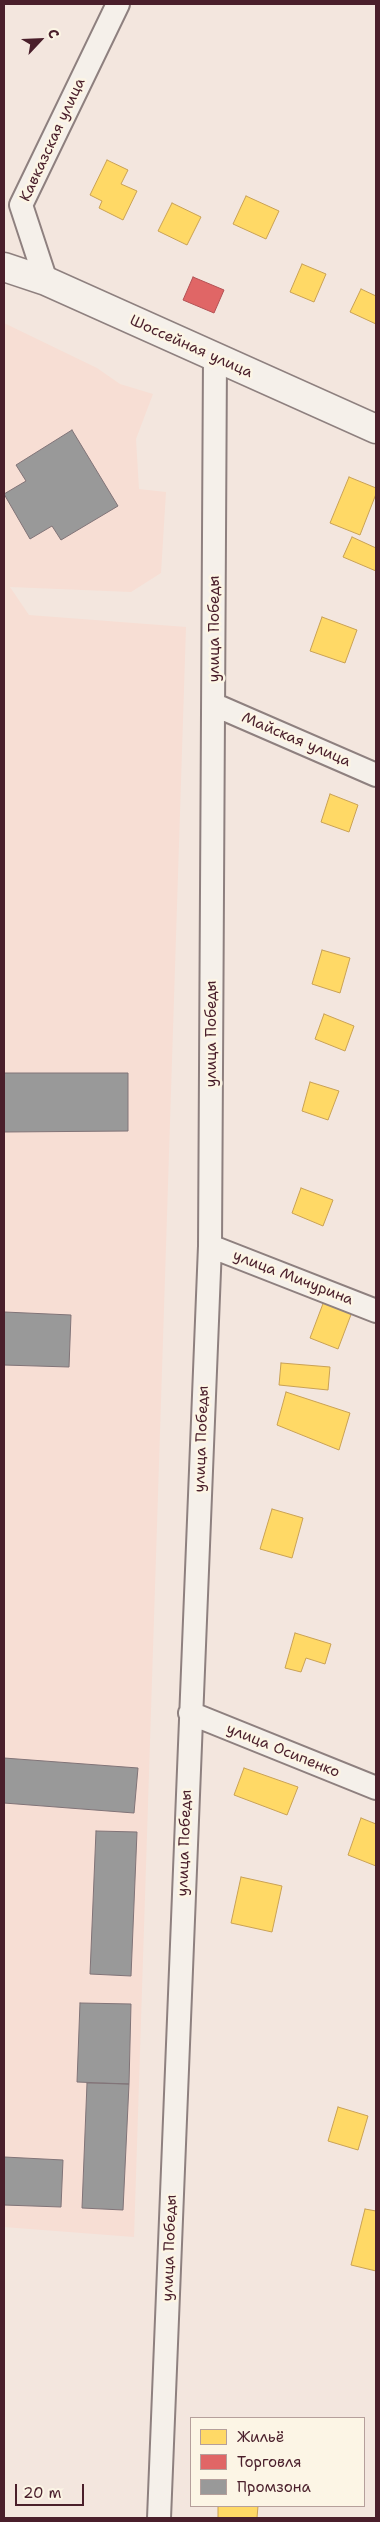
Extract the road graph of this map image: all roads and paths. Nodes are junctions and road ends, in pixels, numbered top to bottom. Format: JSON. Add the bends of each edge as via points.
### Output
{"nodes":[{"id":1,"x":118,"y":4,"type":"edge"},
{"id":2,"x":4,"y":267,"type":"edge"},
{"id":3,"x":46,"y":281,"type":"junction"},
{"id":4,"x":215,"y":358,"type":"junction"},
{"id":5,"x":376,"y":429,"type":"edge"},
{"id":6,"x":215,"y":705,"type":"junction"},
{"id":7,"x":376,"y":775,"type":"edge"},
{"id":8,"x":210,"y":1246,"type":"junction"},
{"id":9,"x":376,"y":1310,"type":"edge"},
{"id":10,"x":190,"y":1713,"type":"junction"},
{"id":11,"x":376,"y":1788,"type":"edge"},
{"id":12,"x":159,"y":2518,"type":"edge"}],
"edges":[{"from":1,"to":3,"type":"street","name":"Кавказская улица","via":[[21,205]]},
{"from":2,"to":3,"type":"main road","name":"Шоссейная улица"},
{"from":3,"to":4,"type":"main road","name":"Шоссейная улица"},
{"from":4,"to":5,"type":"main road","name":"Шоссейная улица"},
{"from":4,"to":6,"type":"street","name":"улица Победы"},
{"from":6,"to":7,"type":"street","name":"Майская улица"},
{"from":6,"to":8,"type":"street","name":"улица Победы"},
{"from":8,"to":9,"type":"street","name":"улица Мичурина"},
{"from":8,"to":10,"type":"street","name":"улица Победы"},
{"from":10,"to":11,"type":"street","name":"улица Осипенко"},
{"from":10,"to":12,"type":"street","name":"улица Победы"}]}
